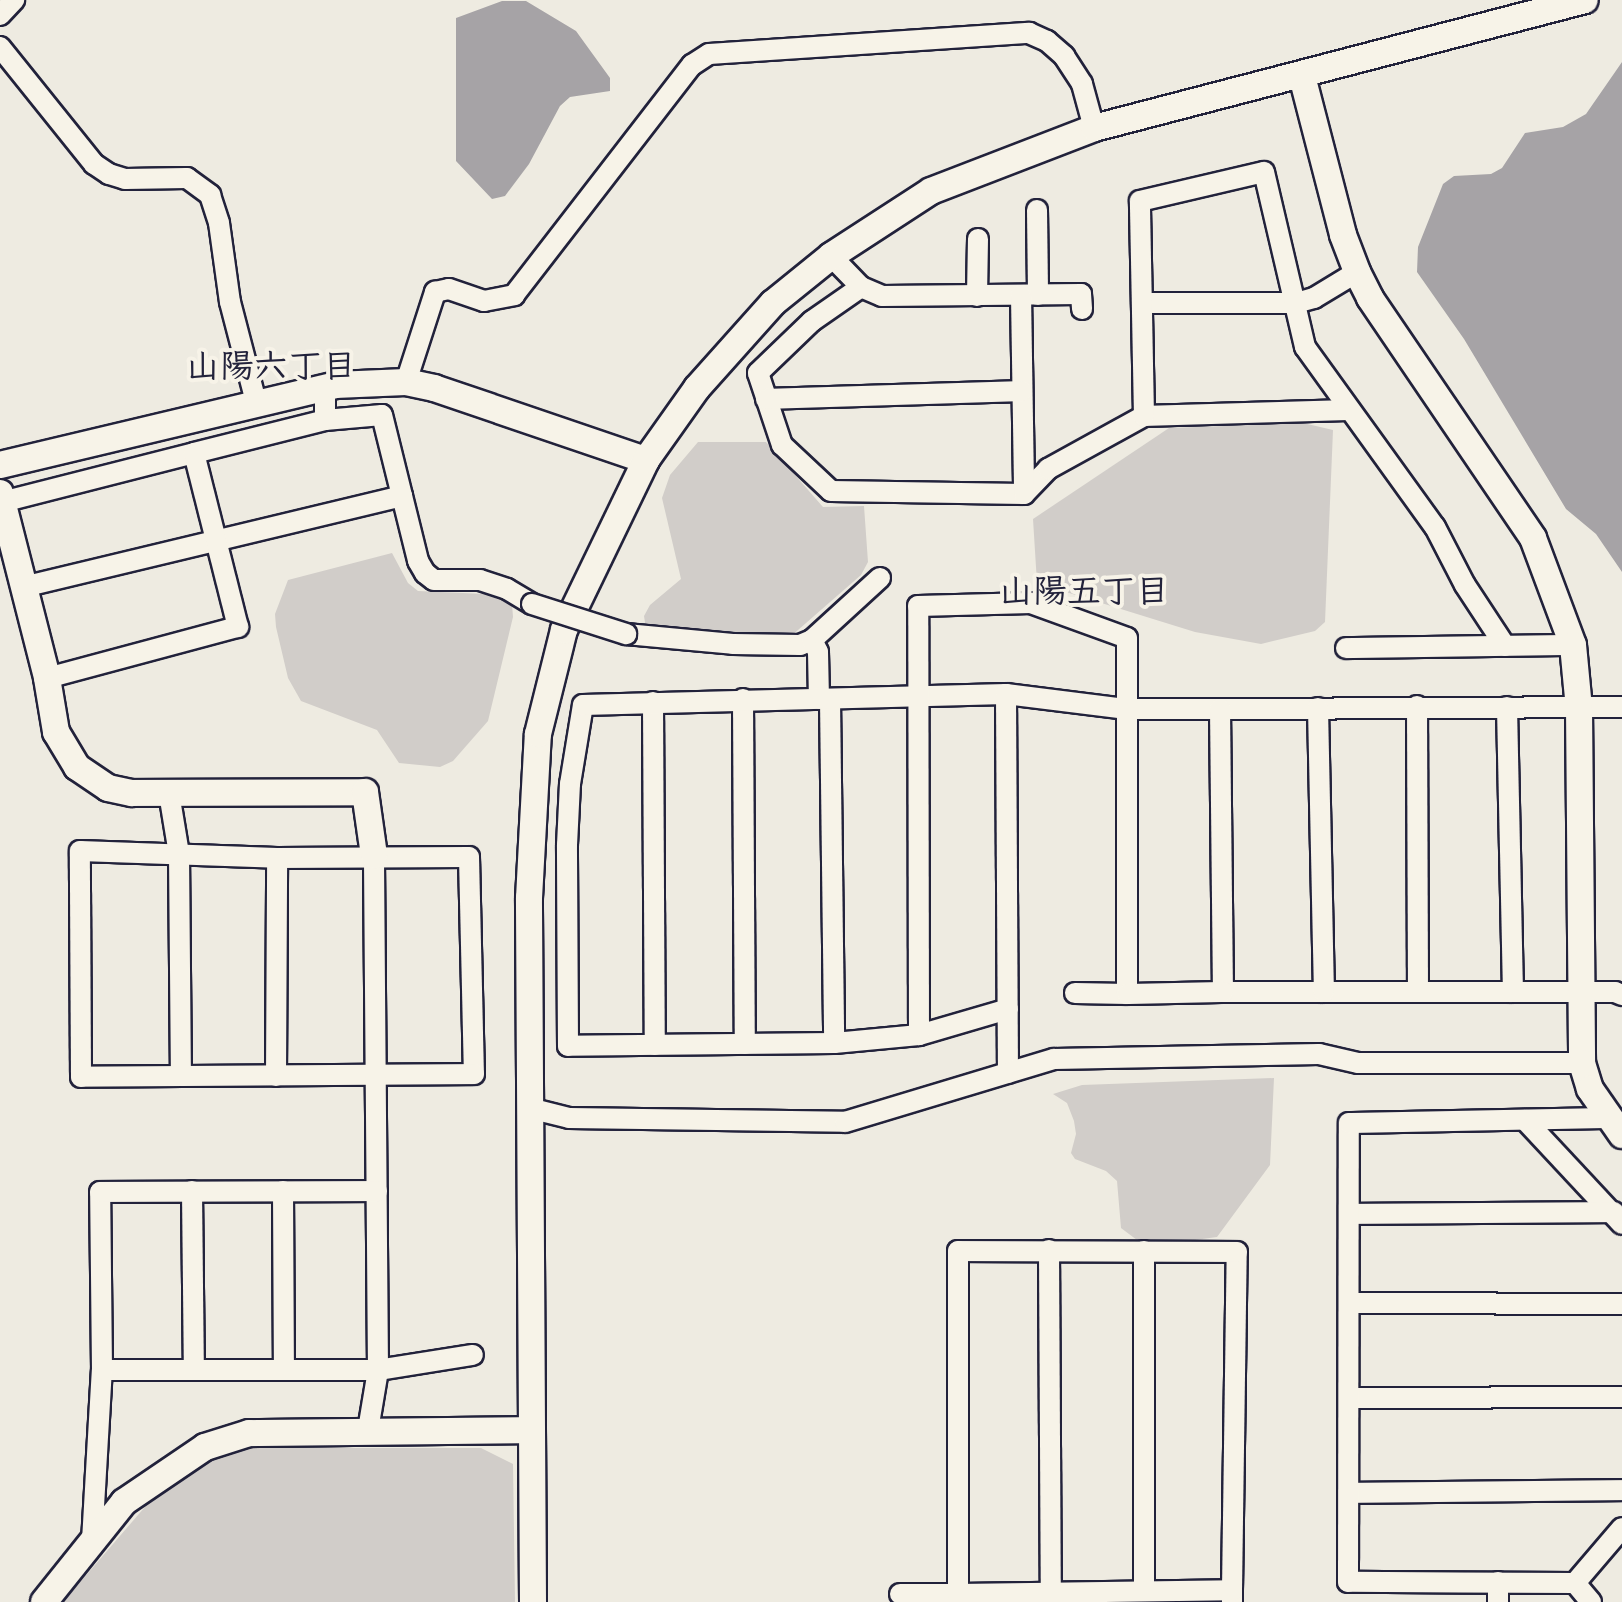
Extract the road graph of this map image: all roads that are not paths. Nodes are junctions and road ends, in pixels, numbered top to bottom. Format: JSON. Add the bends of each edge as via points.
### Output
{"nodes":[{"id":1,"x":14,"y":0,"type":"edge"},
{"id":2,"x":1585,"y":0,"type":"edge"},
{"id":3,"x":0,"y":15,"type":"edge"},
{"id":4,"x":0,"y":47,"type":"edge"},
{"id":5,"x":1302,"y":76,"type":"junction"},
{"id":6,"x":1094,"y":128,"type":"junction"},
{"id":7,"x":1037,"y":210,"type":"dead end"},
{"id":8,"x":978,"y":239,"type":"dead end"},
{"id":9,"x":831,"y":256,"type":"junction"},
{"id":10,"x":1357,"y":272,"type":"junction"},
{"id":11,"x":861,"y":287,"type":"junction"},
{"id":12,"x":1030,"y":295,"type":"junction"},
{"id":13,"x":977,"y":296,"type":"junction"},
{"id":14,"x":1142,"y":303,"type":"junction"},
{"id":15,"x":1296,"y":303,"type":"junction"},
{"id":16,"x":1082,"y":309,"type":"dead end"},
{"id":17,"x":406,"y":382,"type":"junction"},
{"id":18,"x":325,"y":387,"type":"junction"},
{"id":19,"x":1022,"y":391,"type":"junction"},
{"id":20,"x":766,"y":399,"type":"junction"},
{"id":21,"x":256,"y":402,"type":"junction"},
{"id":22,"x":1347,"y":410,"type":"junction"},
{"id":23,"x":1144,"y":416,"type":"junction"},
{"id":24,"x":325,"y":420,"type":"junction"},
{"id":25,"x":194,"y":453,"type":"junction"},
{"id":26,"x":646,"y":460,"type":"junction"},
{"id":27,"x":0,"y":465,"type":"edge"},
{"id":28,"x":1024,"y":494,"type":"junction"},
{"id":29,"x":402,"y":496,"type":"junction"},
{"id":30,"x":1,"y":497,"type":"edge"},
{"id":31,"x":215,"y":541,"type":"junction"},
{"id":32,"x":880,"y":578,"type":"dead end"},
{"id":33,"x":23,"y":587,"type":"junction"},
{"id":34,"x":812,"y":640,"type":"junction"},
{"id":35,"x":1573,"y":645,"type":"junction"},
{"id":36,"x":1505,"y":646,"type":"junction"},
{"id":37,"x":1346,"y":648,"type":"dead end"},
{"id":38,"x":47,"y":678,"type":"junction"},
{"id":39,"x":1006,"y":694,"type":"junction"},
{"id":40,"x":918,"y":697,"type":"junction"},
{"id":41,"x":743,"y":699,"type":"junction"},
{"id":42,"x":824,"y":699,"type":"junction"},
{"id":43,"x":653,"y":702,"type":"junction"},
{"id":44,"x":1417,"y":706,"type":"junction"},
{"id":45,"x":1507,"y":707,"type":"junction"},
{"id":46,"x":1622,"y":707,"type":"edge"},
{"id":47,"x":1318,"y":708,"type":"junction"},
{"id":48,"x":1579,"y":708,"type":"junction"},
{"id":49,"x":1127,"y":709,"type":"junction"},
{"id":50,"x":1220,"y":709,"type":"junction"},
{"id":51,"x":169,"y":793,"type":"junction"},
{"id":52,"x":179,"y":854,"type":"junction"},
{"id":53,"x":374,"y":855,"type":"junction"},
{"id":54,"x":277,"y":858,"type":"junction"},
{"id":55,"x":1223,"y":992,"type":"junction"},
{"id":56,"x":1324,"y":992,"type":"junction"},
{"id":57,"x":1418,"y":992,"type":"junction"},
{"id":58,"x":1513,"y":992,"type":"junction"},
{"id":59,"x":1579,"y":992,"type":"junction"},
{"id":60,"x":1075,"y":993,"type":"dead end"},
{"id":61,"x":1127,"y":994,"type":"junction"},
{"id":62,"x":1622,"y":995,"type":"edge"},
{"id":63,"x":1008,"y":1009,"type":"junction"},
{"id":64,"x":919,"y":1035,"type":"junction"},
{"id":65,"x":834,"y":1043,"type":"junction"},
{"id":66,"x":745,"y":1044,"type":"junction"},
{"id":67,"x":655,"y":1045,"type":"junction"},
{"id":68,"x":1582,"y":1063,"type":"junction"},
{"id":69,"x":1008,"y":1073,"type":"junction"},
{"id":70,"x":181,"y":1076,"type":"junction"},
{"id":71,"x":276,"y":1076,"type":"junction"},
{"id":72,"x":373,"y":1077,"type":"junction"},
{"id":73,"x":529,"y":1108,"type":"junction"},
{"id":74,"x":1525,"y":1120,"type":"junction"},
{"id":75,"x":1615,"y":1127,"type":"edge"},
{"id":76,"x":192,"y":1191,"type":"junction"},
{"id":77,"x":283,"y":1191,"type":"junction"},
{"id":78,"x":377,"y":1191,"type":"junction"},
{"id":79,"x":1349,"y":1214,"type":"junction"},
{"id":80,"x":1618,"y":1218,"type":"edge"},
{"id":81,"x":1049,"y":1250,"type":"junction"},
{"id":82,"x":1144,"y":1251,"type":"junction"},
{"id":83,"x":1349,"y":1303,"type":"junction"},
{"id":84,"x":1622,"y":1304,"type":"edge"},
{"id":85,"x":473,"y":1355,"type":"dead end"},
{"id":86,"x":102,"y":1370,"type":"junction"},
{"id":87,"x":194,"y":1370,"type":"junction"},
{"id":88,"x":284,"y":1370,"type":"junction"},
{"id":89,"x":378,"y":1370,"type":"junction"},
{"id":90,"x":1622,"y":1397,"type":"edge"},
{"id":91,"x":1350,"y":1398,"type":"junction"},
{"id":92,"x":368,"y":1430,"type":"junction"},
{"id":93,"x":529,"y":1430,"type":"junction"},
{"id":94,"x":1622,"y":1490,"type":"edge"},
{"id":95,"x":1349,"y":1493,"type":"junction"},
{"id":96,"x":1622,"y":1528,"type":"edge"},
{"id":97,"x":92,"y":1541,"type":"junction"},
{"id":98,"x":1575,"y":1583,"type":"junction"},
{"id":99,"x":1051,"y":1591,"type":"junction"},
{"id":100,"x":1144,"y":1591,"type":"junction"},
{"id":101,"x":1498,"y":1592,"type":"edge"},
{"id":102,"x":900,"y":1594,"type":"dead end"},
{"id":103,"x":1232,"y":1596,"type":"edge"},
{"id":104,"x":958,"y":1598,"type":"edge"},
{"id":105,"x":44,"y":1602,"type":"edge"},
{"id":106,"x":533,"y":1602,"type":"edge"},
{"id":107,"x":1591,"y":1602,"type":"edge"}],
"edges":[{"from":1,"to":3,"type":"street"},
{"from":2,"to":5,"type":"street"},
{"from":4,"to":21,"type":"street","via":[[94,164],[125,179],[187,178],[210,195]]},
{"from":5,"to":6,"type":"street"},
{"from":5,"to":10,"type":"street"},
{"from":6,"to":9,"type":"street","via":[[931,191]]},
{"from":6,"to":17,"type":"street","via":[[1082,84],[1064,56],[1029,33],[709,54],[692,65],[514,295],[484,301],[449,289],[435,292]]},
{"from":7,"to":12,"type":"street"},
{"from":8,"to":13,"type":"street"},
{"from":9,"to":11,"type":"street"},
{"from":9,"to":26,"type":"street","via":[[763,314],[697,388]]},
{"from":10,"to":15,"type":"street"},
{"from":10,"to":35,"type":"street","via":[[1533,538]]},
{"from":11,"to":13,"type":"street","via":[[882,296]]},
{"from":11,"to":20,"type":"street","via":[[812,321],[758,373]]},
{"from":12,"to":13,"type":"street"},
{"from":12,"to":16,"type":"street","via":[[1081,294]]},
{"from":12,"to":19,"type":"street"},
{"from":14,"to":15,"type":"street"},
{"from":14,"to":15,"type":"street","via":[[1140,201],[1264,172]]},
{"from":14,"to":23,"type":"street"},
{"from":15,"to":22,"type":"street","via":[[1305,347]]},
{"from":17,"to":18,"type":"street"},
{"from":17,"to":26,"type":"street"},
{"from":18,"to":21,"type":"street"},
{"from":18,"to":24,"type":"street"},
{"from":19,"to":20,"type":"street"},
{"from":19,"to":28,"type":"street"},
{"from":20,"to":28,"type":"street","via":[[782,445],[831,491]]},
{"from":21,"to":27,"type":"street"},
{"from":22,"to":23,"type":"street"},
{"from":22,"to":36,"type":"street","via":[[1435,527]]},
{"from":23,"to":28,"type":"street","via":[[1048,469]]},
{"from":24,"to":25,"type":"street"},
{"from":24,"to":29,"type":"street","via":[[382,415]]},
{"from":25,"to":30,"type":"street"},
{"from":25,"to":31,"type":"street"},
{"from":26,"to":73,"type":"street","via":[[564,630],[538,734],[529,898]]},
{"from":29,"to":31,"type":"street"},
{"from":29,"to":34,"type":"street","bridge":true,"via":[[418,561],[434,580],[480,580],[532,604],[626,634],[733,644],[800,645]]},
{"from":30,"to":33,"type":"street"},
{"from":31,"to":33,"type":"street"},
{"from":31,"to":38,"type":"street","via":[[238,627]]},
{"from":32,"to":34,"type":"street"},
{"from":33,"to":38,"type":"street"},
{"from":34,"to":42,"type":"street"},
{"from":35,"to":36,"type":"street"},
{"from":35,"to":48,"type":"street"},
{"from":36,"to":37,"type":"street"},
{"from":38,"to":51,"type":"street","via":[[56,732],[77,767],[108,788]]},
{"from":39,"to":40,"type":"street"},
{"from":39,"to":49,"type":"street"},
{"from":39,"to":63,"type":"street"},
{"from":40,"to":42,"type":"street"},
{"from":40,"to":49,"type":"street","via":[[918,606],[1031,603],[1127,638]]},
{"from":40,"to":64,"type":"street"},
{"from":41,"to":42,"type":"street"},
{"from":41,"to":43,"type":"street"},
{"from":41,"to":66,"type":"street"},
{"from":42,"to":65,"type":"street"},
{"from":43,"to":67,"type":"street"},
{"from":43,"to":67,"type":"street","via":[[583,705],[570,784],[568,1046]]},
{"from":44,"to":45,"type":"street"},
{"from":44,"to":47,"type":"street"},
{"from":44,"to":57,"type":"street"},
{"from":45,"to":48,"type":"street"},
{"from":45,"to":58,"type":"street"},
{"from":46,"to":48,"type":"street"},
{"from":47,"to":50,"type":"street"},
{"from":47,"to":56,"type":"street"},
{"from":48,"to":59,"type":"street"},
{"from":49,"to":50,"type":"street"},
{"from":49,"to":61,"type":"street"},
{"from":50,"to":55,"type":"street"},
{"from":51,"to":52,"type":"street"},
{"from":51,"to":53,"type":"street","via":[[365,792]]},
{"from":52,"to":54,"type":"street"},
{"from":52,"to":70,"type":"street"},
{"from":52,"to":70,"type":"street","via":[[80,851],[81,1077]]},
{"from":53,"to":54,"type":"street"},
{"from":53,"to":72,"type":"street"},
{"from":53,"to":72,"type":"street","via":[[469,857],[474,1074]]},
{"from":54,"to":71,"type":"street"},
{"from":55,"to":56,"type":"street"},
{"from":55,"to":61,"type":"street"},
{"from":56,"to":57,"type":"street"},
{"from":57,"to":58,"type":"street"},
{"from":58,"to":59,"type":"street"},
{"from":59,"to":62,"type":"street"},
{"from":59,"to":68,"type":"street"},
{"from":60,"to":61,"type":"street"},
{"from":63,"to":64,"type":"street"},
{"from":63,"to":69,"type":"street"},
{"from":64,"to":65,"type":"street"},
{"from":65,"to":66,"type":"street"},
{"from":66,"to":67,"type":"street"},
{"from":68,"to":69,"type":"street","via":[[1358,1063],[1319,1054],[1054,1059]]},
{"from":68,"to":75,"type":"street","via":[[1590,1089]]},
{"from":69,"to":73,"type":"street","via":[[845,1122],[569,1118]]},
{"from":70,"to":71,"type":"street"},
{"from":71,"to":72,"type":"street"},
{"from":72,"to":78,"type":"street"},
{"from":73,"to":93,"type":"street"},
{"from":74,"to":75,"type":"street"},
{"from":74,"to":79,"type":"street","via":[[1349,1123]]},
{"from":74,"to":80,"type":"street"},
{"from":76,"to":77,"type":"street"},
{"from":76,"to":86,"type":"street","via":[[100,1192]]},
{"from":76,"to":87,"type":"street"},
{"from":77,"to":78,"type":"street"},
{"from":77,"to":88,"type":"street"},
{"from":78,"to":89,"type":"street"},
{"from":79,"to":80,"type":"street"},
{"from":79,"to":83,"type":"street"},
{"from":81,"to":82,"type":"street"},
{"from":81,"to":99,"type":"street"},
{"from":81,"to":104,"type":"street","via":[[958,1251]]},
{"from":82,"to":100,"type":"street"},
{"from":82,"to":103,"type":"street","via":[[1237,1252]]},
{"from":83,"to":84,"type":"street"},
{"from":83,"to":91,"type":"street"},
{"from":85,"to":89,"type":"street"},
{"from":86,"to":87,"type":"street"},
{"from":86,"to":97,"type":"street"},
{"from":87,"to":88,"type":"street"},
{"from":88,"to":89,"type":"street"},
{"from":89,"to":92,"type":"street"},
{"from":90,"to":91,"type":"street"},
{"from":91,"to":95,"type":"street"},
{"from":92,"to":93,"type":"street"},
{"from":92,"to":97,"type":"street","via":[[249,1433],[205,1447],[124,1502]]},
{"from":93,"to":106,"type":"street"},
{"from":94,"to":95,"type":"street"},
{"from":95,"to":101,"type":"street","via":[[1348,1582]]},
{"from":96,"to":98,"type":"street"},
{"from":97,"to":105,"type":"street"},
{"from":98,"to":101,"type":"street"},
{"from":98,"to":107,"type":"street"},
{"from":99,"to":100,"type":"street"},
{"from":99,"to":104,"type":"street"},
{"from":100,"to":103,"type":"street"},
{"from":102,"to":104,"type":"street"}]}
